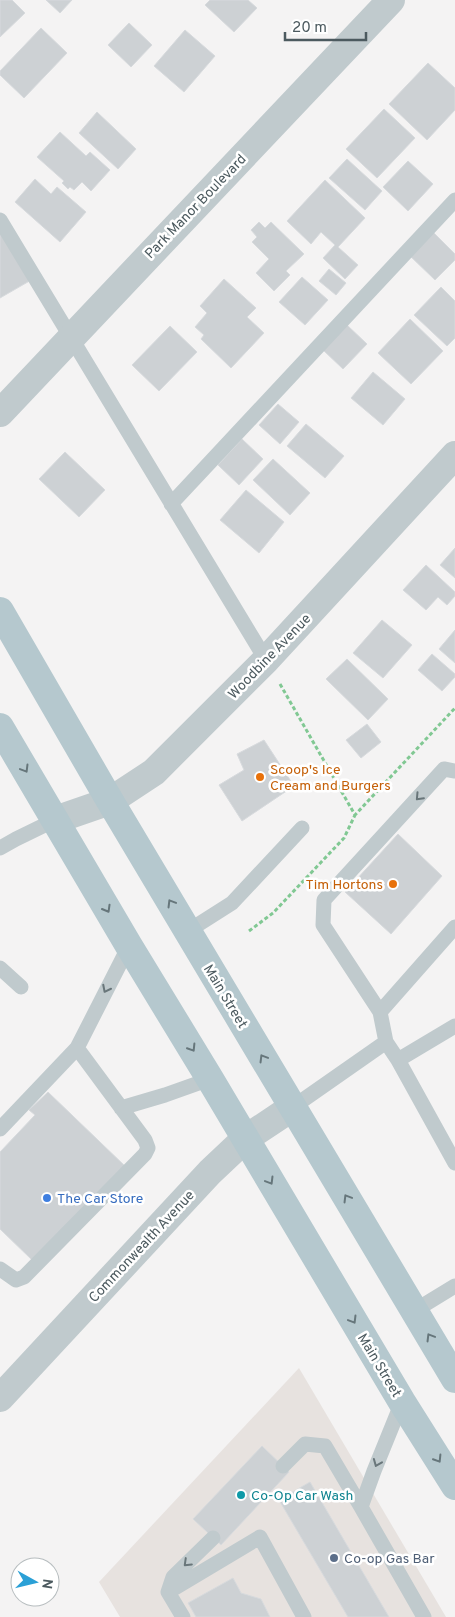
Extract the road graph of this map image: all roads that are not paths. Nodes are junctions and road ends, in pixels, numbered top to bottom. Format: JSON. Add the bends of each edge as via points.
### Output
{"nodes":[{"id":1,"x":391,"y":0,"type":"edge"},
{"id":2,"x":455,"y":200,"type":"edge"},
{"id":3,"x":0,"y":220,"type":"edge"},
{"id":4,"x":72,"y":337,"type":"junction"},
{"id":5,"x":0,"y":412,"type":"edge"},
{"id":6,"x":455,"y":455,"type":"edge"},
{"id":7,"x":172,"y":504,"type":"junction"},
{"id":8,"x":0,"y":611,"type":"edge"},
{"id":9,"x":266,"y":660,"type":"junction"},
{"id":10,"x":0,"y":727,"type":"edge"},
{"id":11,"x":455,"y":771,"type":"edge"},
{"id":12,"x":110,"y":801,"type":"junction"},
{"id":13,"x":55,"y":820,"type":"junction"},
{"id":14,"x":302,"y":828,"type":"dead end"},
{"id":15,"x":0,"y":848,"type":"edge"},
{"id":16,"x":455,"y":927,"type":"edge"},
{"id":17,"x":188,"y":931,"type":"junction"},
{"id":18,"x":128,"y":946,"type":"junction"},
{"id":19,"x":0,"y":968,"type":"edge"},
{"id":20,"x":21,"y":987,"type":"dead end"},
{"id":21,"x":380,"y":1012,"type":"junction"},
{"id":22,"x":455,"y":1026,"type":"edge"},
{"id":23,"x":386,"y":1042,"type":"junction"},
{"id":24,"x":77,"y":1048,"type":"junction"},
{"id":25,"x":398,"y":1060,"type":"junction"},
{"id":26,"x":210,"y":1079,"type":"junction"},
{"id":27,"x":293,"y":1107,"type":"junction"},
{"id":28,"x":121,"y":1108,"type":"junction"},
{"id":29,"x":0,"y":1129,"type":"edge"},
{"id":30,"x":245,"y":1139,"type":"junction"},
{"id":31,"x":455,"y":1163,"type":"edge"},
{"id":32,"x":0,"y":1269,"type":"edge"},
{"id":33,"x":455,"y":1286,"type":"edge"},
{"id":34,"x":414,"y":1311,"type":"junction"},
{"id":35,"x":455,"y":1379,"type":"edge"},
{"id":36,"x":0,"y":1398,"type":"edge"},
{"id":37,"x":402,"y":1402,"type":"junction"},
{"id":38,"x":283,"y":1466,"type":"dead end"},
{"id":39,"x":455,"y":1486,"type":"edge"},
{"id":40,"x":361,"y":1507,"type":"junction"},
{"id":41,"x":213,"y":1538,"type":"dead end"},
{"id":42,"x":168,"y":1592,"type":"junction"},
{"id":43,"x":183,"y":1617,"type":"edge"},
{"id":44,"x":304,"y":1617,"type":"edge"},
{"id":45,"x":424,"y":1617,"type":"edge"}],
"edges":[{"from":1,"to":4,"type":"street","name":"Park Manor Boulevard"},
{"from":2,"to":7,"type":"lane"},
{"from":3,"to":4,"type":"lane"},
{"from":4,"to":5,"type":"street","name":"Park Manor Boulevard"},
{"from":4,"to":7,"type":"lane"},
{"from":6,"to":9,"type":"street","name":"Woodbine Avenue"},
{"from":7,"to":9,"type":"lane"},
{"from":8,"to":12,"type":"main road","name":"Main Street"},
{"from":9,"to":12,"type":"street","name":"Woodbine Avenue","via":[[154,772]]},
{"from":10,"to":13,"type":"main road","name":"Main Street","one_way":true},
{"from":11,"to":21,"type":"lane","one_way":true,"via":[[444,769],[324,900],[323,925]]},
{"from":12,"to":13,"type":"street","name":"Woodbine Avenue"},
{"from":17,"to":12,"type":"main road","name":"Main Street","one_way":true},
{"from":13,"to":15,"type":"lane"},
{"from":13,"to":18,"type":"main road","name":"Main Street","one_way":true},
{"from":14,"to":17,"type":"lane","via":[[232,903]]},
{"from":16,"to":21,"type":"lane"},
{"from":27,"to":17,"type":"main road","name":"Main Street","one_way":true},
{"from":18,"to":24,"type":"lane","one_way":true},
{"from":18,"to":26,"type":"main road","name":"Main Street","one_way":true},
{"from":19,"to":20,"type":"lane"},
{"from":21,"to":23,"type":"lane"},
{"from":22,"to":25,"type":"lane"},
{"from":23,"to":25,"type":"lane"},
{"from":23,"to":27,"type":"lane"},
{"from":24,"to":28,"type":"lane"},
{"from":24,"to":29,"type":"lane"},
{"from":25,"to":31,"type":"lane"},
{"from":26,"to":28,"type":"lane"},
{"from":26,"to":30,"type":"main road","name":"Main Street"},
{"from":27,"to":30,"type":"street","name":"Commonwealth Avenue"},
{"from":34,"to":27,"type":"main road","name":"Main Street","one_way":true},
{"from":28,"to":32,"type":"lane","via":[[145,1140],[148,1148],[145,1154],[24,1277],[16,1280]]},
{"from":30,"to":36,"type":"street","name":"Commonwealth Avenue","via":[[210,1172]]},
{"from":30,"to":37,"type":"main road","name":"Main Street","one_way":true},
{"from":33,"to":34,"type":"lane"},
{"from":35,"to":34,"type":"main road","name":"Main Street","one_way":true},
{"from":37,"to":39,"type":"main road","name":"Main Street","one_way":true},
{"from":37,"to":40,"type":"lane","one_way":true},
{"from":38,"to":40,"type":"lane","via":[[305,1444],[325,1446]]},
{"from":40,"to":45,"type":"lane"},
{"from":41,"to":42,"type":"lane","one_way":true,"via":[[173,1577]]},
{"from":42,"to":43,"type":"lane"},
{"from":42,"to":44,"type":"lane","via":[[260,1537]]}]}
